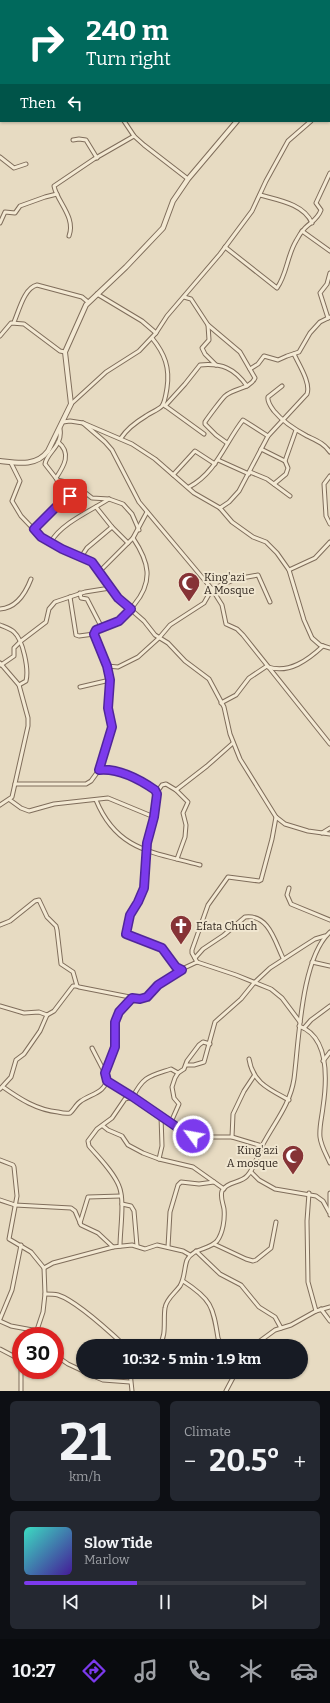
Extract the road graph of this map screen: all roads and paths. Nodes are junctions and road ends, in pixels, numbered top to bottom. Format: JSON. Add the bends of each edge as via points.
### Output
{"nodes":[{"id":1,"x":125,"y":122,"type":"edge"},
{"id":2,"x":236,"y":122,"type":"edge"},
{"id":3,"x":310,"y":122,"type":"edge"},
{"id":4,"x":134,"y":136,"type":"junction"},
{"id":5,"x":73,"y":140,"type":"dead end"},
{"id":6,"x":0,"y":158,"type":"edge"},
{"id":7,"x":97,"y":158,"type":"junction"},
{"id":8,"x":26,"y":164,"type":"dead end"},
{"id":9,"x":330,"y":173,"type":"edge"},
{"id":10,"x":188,"y":180,"type":"junction"},
{"id":11,"x":57,"y":194,"type":"junction"},
{"id":12,"x":260,"y":195,"type":"junction"},
{"id":13,"x":0,"y":223,"type":"edge"},
{"id":14,"x":312,"y":223,"type":"junction"},
{"id":15,"x":302,"y":231,"type":"junction"},
{"id":16,"x":69,"y":236,"type":"dead end"},
{"id":17,"x":225,"y":247,"type":"junction"},
{"id":18,"x":330,"y":251,"type":"edge"},
{"id":19,"x":330,"y":273,"type":"edge"},
{"id":20,"x":97,"y":294,"type":"junction"},
{"id":21,"x":184,"y":297,"type":"junction"},
{"id":22,"x":88,"y":302,"type":"junction"},
{"id":23,"x":329,"y":318,"type":"edge"},
{"id":24,"x":14,"y":322,"type":"junction"},
{"id":25,"x":208,"y":325,"type":"junction"},
{"id":26,"x":156,"y":333,"type":"junction"},
{"id":27,"x":0,"y":336,"type":"edge"},
{"id":28,"x":152,"y":338,"type":"junction"},
{"id":29,"x":65,"y":352,"type":"junction"},
{"id":30,"x":294,"y":354,"type":"junction"},
{"id":31,"x":216,"y":365,"type":"junction"},
{"id":32,"x":250,"y":369,"type":"junction"},
{"id":33,"x":247,"y":386,"type":"junction"},
{"id":34,"x":282,"y":386,"type":"dead end"},
{"id":35,"x":71,"y":404,"type":"junction"},
{"id":36,"x":164,"y":405,"type":"junction"},
{"id":37,"x":282,"y":419,"type":"junction"},
{"id":38,"x":63,"y":422,"type":"junction"},
{"id":39,"x":83,"y":423,"type":"junction"},
{"id":40,"x":60,"y":429,"type":"junction"},
{"id":41,"x":296,"y":430,"type":"junction"},
{"id":42,"x":204,"y":434,"type":"dead end"},
{"id":43,"x":268,"y":436,"type":"junction"},
{"id":44,"x":121,"y":438,"type":"junction"},
{"id":45,"x":58,"y":442,"type":"junction"},
{"id":46,"x":227,"y":443,"type":"junction"},
{"id":47,"x":261,"y":448,"type":"junction"},
{"id":48,"x":330,"y":452,"type":"edge"},
{"id":49,"x":218,"y":460,"type":"junction"},
{"id":50,"x":0,"y":461,"type":"edge"},
{"id":51,"x":285,"y":461,"type":"junction"},
{"id":52,"x":11,"y":463,"type":"junction"},
{"id":53,"x":215,"y":464,"type":"junction"},
{"id":54,"x":249,"y":473,"type":"junction"},
{"id":55,"x":173,"y":475,"type":"junction"},
{"id":56,"x":330,"y":476,"type":"edge"},
{"id":57,"x":57,"y":479,"type":"junction"},
{"id":58,"x":274,"y":484,"type":"junction"},
{"id":59,"x":189,"y":487,"type":"junction"},
{"id":60,"x":290,"y":496,"type":"dead end"},
{"id":61,"x":109,"y":499,"type":"junction"},
{"id":62,"x":326,"y":502,"type":"junction"},
{"id":63,"x":330,"y":504,"type":"edge"},
{"id":64,"x":96,"y":507,"type":"junction"},
{"id":65,"x":220,"y":508,"type":"junction"},
{"id":66,"x":147,"y":512,"type":"junction"},
{"id":67,"x":330,"y":524,"type":"edge"},
{"id":68,"x":112,"y":527,"type":"junction"},
{"id":69,"x":34,"y":529,"type":"junction"},
{"id":70,"x":138,"y":530,"type":"junction"},
{"id":71,"x":133,"y":538,"type":"junction"},
{"id":72,"x":51,"y":542,"type":"junction"},
{"id":73,"x":330,"y":542,"type":"edge"},
{"id":74,"x":128,"y":543,"type":"junction"},
{"id":75,"x":81,"y":557,"type":"junction"},
{"id":76,"x":289,"y":570,"type":"junction"},
{"id":77,"x":100,"y":571,"type":"junction"},
{"id":78,"x":31,"y":579,"type":"dead end"},
{"id":79,"x":110,"y":588,"type":"junction"},
{"id":80,"x":212,"y":589,"type":"junction"},
{"id":81,"x":80,"y":593,"type":"junction"},
{"id":82,"x":70,"y":597,"type":"junction"},
{"id":83,"x":270,"y":602,"type":"dead end"},
{"id":84,"x":0,"y":609,"type":"edge"},
{"id":85,"x":131,"y":609,"type":"junction"},
{"id":86,"x":0,"y":625,"type":"edge"},
{"id":87,"x":102,"y":628,"type":"junction"},
{"id":88,"x":94,"y":634,"type":"junction"},
{"id":89,"x":159,"y":638,"type":"junction"},
{"id":90,"x":21,"y":641,"type":"junction"},
{"id":91,"x":323,"y":646,"type":"junction"},
{"id":92,"x":330,"y":648,"type":"edge"},
{"id":93,"x":1,"y":664,"type":"edge"},
{"id":94,"x":107,"y":666,"type":"junction"},
{"id":95,"x":267,"y":666,"type":"junction"},
{"id":96,"x":110,"y":680,"type":"junction"},
{"id":97,"x":19,"y":685,"type":"junction"},
{"id":98,"x":80,"y":687,"type":"dead end"},
{"id":99,"x":221,"y":703,"type":"junction"},
{"id":100,"x":233,"y":743,"type":"junction"},
{"id":101,"x":330,"y":744,"type":"edge"},
{"id":102,"x":99,"y":770,"type":"junction"},
{"id":103,"x":15,"y":784,"type":"junction"},
{"id":104,"x":176,"y":790,"type":"junction"},
{"id":105,"x":157,"y":792,"type":"junction"},
{"id":106,"x":10,"y":800,"type":"junction"},
{"id":107,"x":96,"y":800,"type":"junction"},
{"id":108,"x":0,"y":805,"type":"edge"},
{"id":109,"x":154,"y":817,"type":"junction"},
{"id":110,"x":276,"y":817,"type":"junction"},
{"id":111,"x":330,"y":828,"type":"edge"},
{"id":112,"x":322,"y":833,"type":"junction"},
{"id":113,"x":330,"y":834,"type":"edge"},
{"id":114,"x":147,"y":851,"type":"junction"},
{"id":115,"x":176,"y":859,"type":"junction"},
{"id":116,"x":200,"y":865,"type":"dead end"},
{"id":117,"x":289,"y":888,"type":"dead end"},
{"id":118,"x":330,"y":920,"type":"edge"},
{"id":119,"x":0,"y":925,"type":"edge"},
{"id":120,"x":330,"y":932,"type":"edge"},
{"id":121,"x":325,"y":936,"type":"junction"},
{"id":122,"x":195,"y":958,"type":"junction"},
{"id":123,"x":284,"y":958,"type":"junction"},
{"id":124,"x":197,"y":962,"type":"junction"},
{"id":125,"x":312,"y":962,"type":"junction"},
{"id":126,"x":330,"y":966,"type":"edge"},
{"id":127,"x":182,"y":970,"type":"junction"},
{"id":128,"x":254,"y":982,"type":"junction"},
{"id":129,"x":77,"y":986,"type":"junction"},
{"id":130,"x":132,"y":998,"type":"junction"},
{"id":131,"x":0,"y":1006,"type":"edge"},
{"id":132,"x":330,"y":1006,"type":"edge"},
{"id":133,"x":47,"y":1015,"type":"junction"},
{"id":134,"x":300,"y":1024,"type":"junction"},
{"id":135,"x":304,"y":1028,"type":"junction"},
{"id":136,"x":210,"y":1044,"type":"junction"},
{"id":137,"x":92,"y":1048,"type":"dead end"},
{"id":138,"x":330,"y":1052,"type":"edge"},
{"id":139,"x":249,"y":1059,"type":"dead end"},
{"id":140,"x":323,"y":1061,"type":"junction"},
{"id":141,"x":186,"y":1065,"type":"junction"},
{"id":142,"x":325,"y":1070,"type":"junction"},
{"id":143,"x":330,"y":1070,"type":"edge"},
{"id":144,"x":105,"y":1073,"type":"junction"},
{"id":145,"x":178,"y":1073,"type":"junction"},
{"id":146,"x":254,"y":1076,"type":"junction"},
{"id":147,"x":107,"y":1081,"type":"junction"},
{"id":148,"x":2,"y":1088,"type":"edge"},
{"id":149,"x":133,"y":1097,"type":"junction"},
{"id":150,"x":289,"y":1100,"type":"junction"},
{"id":151,"x":161,"y":1116,"type":"junction"},
{"id":152,"x":171,"y":1122,"type":"junction"},
{"id":153,"x":103,"y":1126,"type":"junction"},
{"id":154,"x":232,"y":1137,"type":"junction"},
{"id":155,"x":262,"y":1146,"type":"junction"},
{"id":156,"x":159,"y":1159,"type":"junction"},
{"id":157,"x":0,"y":1160,"type":"edge"},
{"id":158,"x":330,"y":1163,"type":"edge"},
{"id":159,"x":251,"y":1172,"type":"junction"},
{"id":160,"x":214,"y":1182,"type":"junction"},
{"id":161,"x":224,"y":1189,"type":"junction"},
{"id":162,"x":308,"y":1193,"type":"junction"},
{"id":163,"x":330,"y":1193,"type":"edge"},
{"id":164,"x":121,"y":1196,"type":"junction"},
{"id":165,"x":0,"y":1200,"type":"edge"},
{"id":166,"x":122,"y":1204,"type":"junction"},
{"id":167,"x":15,"y":1205,"type":"junction"},
{"id":168,"x":330,"y":1213,"type":"edge"},
{"id":169,"x":276,"y":1222,"type":"dead end"},
{"id":170,"x":80,"y":1223,"type":"junction"},
{"id":171,"x":214,"y":1244,"type":"junction"},
{"id":172,"x":21,"y":1245,"type":"junction"},
{"id":173,"x":120,"y":1246,"type":"junction"},
{"id":174,"x":137,"y":1246,"type":"junction"},
{"id":175,"x":112,"y":1247,"type":"junction"},
{"id":176,"x":168,"y":1247,"type":"junction"},
{"id":177,"x":196,"y":1252,"type":"junction"},
{"id":178,"x":190,"y":1255,"type":"junction"},
{"id":179,"x":44,"y":1268,"type":"junction"},
{"id":180,"x":183,"y":1281,"type":"junction"},
{"id":181,"x":45,"y":1294,"type":"junction"},
{"id":182,"x":330,"y":1307,"type":"edge"},
{"id":183,"x":321,"y":1309,"type":"junction"},
{"id":184,"x":316,"y":1311,"type":"junction"},
{"id":185,"x":0,"y":1320,"type":"edge"},
{"id":186,"x":330,"y":1321,"type":"edge"},
{"id":187,"x":16,"y":1327,"type":"edge"},
{"id":188,"x":39,"y":1327,"type":"edge"},
{"id":189,"x":281,"y":1328,"type":"junction"},
{"id":190,"x":118,"y":1339,"type":"edge"},
{"id":191,"x":163,"y":1339,"type":"edge"},
{"id":192,"x":218,"y":1339,"type":"edge"},
{"id":193,"x":262,"y":1339,"type":"edge"},
{"id":194,"x":0,"y":1349,"type":"edge"},
{"id":195,"x":12,"y":1355,"type":"edge"},
{"id":196,"x":64,"y":1361,"type":"edge"},
{"id":197,"x":76,"y":1368,"type":"edge"},
{"id":198,"x":21,"y":1379,"type":"edge"},
{"id":199,"x":102,"y":1379,"type":"edge"},
{"id":200,"x":232,"y":1379,"type":"edge"},
{"id":201,"x":130,"y":1382,"type":"joint"},
{"id":202,"x":21,"y":1391,"type":"edge"},
{"id":203,"x":132,"y":1391,"type":"edge"},
{"id":204,"x":226,"y":1391,"type":"edge"}],
"edges":[{"from":1,"to":4,"type":"street"},
{"from":2,"to":10,"type":"street"},
{"from":3,"to":12,"type":"street","via":[[288,141]]},
{"from":4,"to":7,"type":"street"},
{"from":4,"to":10,"type":"street"},
{"from":5,"to":7,"type":"street","via":[[86,140]]},
{"from":6,"to":8,"type":"street","via":[[14,168]]},
{"from":7,"to":11,"type":"street","via":[[54,185]]},
{"from":9,"to":14,"type":"street","via":[[316,203],[321,212]]},
{"from":10,"to":20,"type":"street","via":[[173,201],[163,228],[130,264]]},
{"from":11,"to":13,"type":"street","via":[[19,206],[15,213],[4,212]]},
{"from":11,"to":16,"type":"street","via":[[68,215]]},
{"from":12,"to":14,"type":"street","via":[[301,210],[308,215]]},
{"from":12,"to":17,"type":"street"},
{"from":14,"to":15,"type":"street"},
{"from":15,"to":17,"type":"street","via":[[291,250],[277,288]]},
{"from":15,"to":18,"type":"street"},
{"from":17,"to":21,"type":"street"},
{"from":19,"to":23,"type":"street","via":[[326,286],[320,293]]},
{"from":20,"to":22,"type":"street"},
{"from":20,"to":26,"type":"street","via":[[142,321]]},
{"from":21,"to":25,"type":"street","via":[[191,299]]},
{"from":21,"to":26,"type":"street"},
{"from":22,"to":24,"type":"street","via":[[82,297],[34,285]]},
{"from":22,"to":29,"type":"street"},
{"from":23,"to":30,"type":"street","via":[[318,324],[306,338],[301,351]]},
{"from":24,"to":27,"type":"street","via":[[10,323]]},
{"from":24,"to":29,"type":"street","via":[[24,324],[58,350]]},
{"from":25,"to":31,"type":"street","via":[[209,340],[202,348]]},
{"from":25,"to":32,"type":"street","via":[[240,352]]},
{"from":26,"to":28,"type":"street"},
{"from":28,"to":35,"type":"street","via":[[140,351],[94,381]]},
{"from":28,"to":36,"type":"street","via":[[164,354],[169,372]]},
{"from":29,"to":35,"type":"street"},
{"from":30,"to":32,"type":"street","via":[[278,360],[263,356]]},
{"from":30,"to":37,"type":"street","via":[[309,388],[305,396]]},
{"from":31,"to":33,"type":"street","via":[[234,371]]},
{"from":31,"to":36,"type":"street","via":[[198,366],[185,384]]},
{"from":32,"to":33,"type":"street","via":[[255,378]]},
{"from":33,"to":46,"type":"street","via":[[225,396],[204,423]]},
{"from":34,"to":37,"type":"street","via":[[268,396],[267,400]]},
{"from":35,"to":38,"type":"street"},
{"from":36,"to":42,"type":"street"},
{"from":36,"to":44,"type":"street","via":[[133,425]]},
{"from":37,"to":41,"type":"street"},
{"from":37,"to":43,"type":"street"},
{"from":38,"to":39,"type":"street"},
{"from":38,"to":40,"type":"street"},
{"from":39,"to":44,"type":"street"},
{"from":39,"to":66,"type":"street","via":[[112,450]]},
{"from":40,"to":45,"type":"street"},
{"from":40,"to":52,"type":"street","via":[[42,457],[29,463]]},
{"from":41,"to":48,"type":"street","via":[[324,445]]},
{"from":41,"to":51,"type":"street"},
{"from":43,"to":46,"type":"street","via":[[244,420]]},
{"from":43,"to":47,"type":"street"},
{"from":44,"to":55,"type":"street","via":[[145,452]]},
{"from":45,"to":57,"type":"street","via":[[67,458]]},
{"from":45,"to":57,"type":"street","via":[[45,462],[46,467]]},
{"from":46,"to":49,"type":"street"},
{"from":47,"to":51,"type":"street"},
{"from":47,"to":54,"type":"street"},
{"from":49,"to":53,"type":"street"},
{"from":49,"to":54,"type":"street"},
{"from":50,"to":52,"type":"street"},
{"from":51,"to":58,"type":"street","via":[[288,471]]},
{"from":52,"to":69,"type":"street","via":[[20,481],[13,503]]},
{"from":53,"to":55,"type":"street","via":[[195,451]]},
{"from":53,"to":59,"type":"street","via":[[203,478]]},
{"from":54,"to":58,"type":"street"},
{"from":54,"to":65,"type":"street","via":[[236,496]]},
{"from":55,"to":59,"type":"street"},
{"from":56,"to":62,"type":"street","via":[[324,484]]},
{"from":57,"to":61,"type":"street","via":[[66,482],[75,490],[83,490],[92,498]]},
{"from":57,"to":69,"type":"street","via":[[70,497]]},
{"from":58,"to":60,"type":"street"},
{"from":59,"to":65,"type":"street","via":[[200,497]]},
{"from":61,"to":64,"type":"street"},
{"from":61,"to":70,"type":"street","via":[[128,508]]},
{"from":62,"to":63,"type":"street"},
{"from":62,"to":67,"type":"street","via":[[326,516]]},
{"from":64,"to":68,"type":"street"},
{"from":64,"to":72,"type":"street","via":[[60,530]]},
{"from":65,"to":76,"type":"street","via":[[229,519],[252,536],[266,542]]},
{"from":66,"to":70,"type":"street"},
{"from":66,"to":80,"type":"street"},
{"from":68,"to":74,"type":"street"},
{"from":68,"to":75,"type":"street","via":[[87,548]]},
{"from":69,"to":72,"type":"street","via":[[41,537]]},
{"from":70,"to":71,"type":"street"},
{"from":71,"to":74,"type":"street"},
{"from":71,"to":85,"type":"street","via":[[142,551],[147,572],[144,591]]},
{"from":72,"to":75,"type":"street"},
{"from":73,"to":76,"type":"street","via":[[315,558]]},
{"from":74,"to":77,"type":"street"},
{"from":75,"to":77,"type":"street","via":[[92,562]]},
{"from":76,"to":91,"type":"street","via":[[308,630],[316,642]]},
{"from":77,"to":79,"type":"street"},
{"from":78,"to":84,"type":"street","via":[[20,598],[8,608]]},
{"from":79,"to":81,"type":"street"},
{"from":79,"to":85,"type":"street"},
{"from":80,"to":83,"type":"street","via":[[236,579],[258,575]]},
{"from":80,"to":89,"type":"street","via":[[204,603],[170,625]]},
{"from":80,"to":95,"type":"street","via":[[222,606],[226,624],[240,632]]},
{"from":81,"to":82,"type":"street"},
{"from":81,"to":87,"type":"street"},
{"from":82,"to":88,"type":"street","via":[[76,635]]},
{"from":82,"to":90,"type":"street","via":[[54,602],[45,623]]},
{"from":85,"to":87,"type":"street","via":[[119,621]]},
{"from":85,"to":89,"type":"street"},
{"from":86,"to":90,"type":"street","via":[[12,630]]},
{"from":87,"to":88,"type":"street"},
{"from":88,"to":94,"type":"street"},
{"from":89,"to":94,"type":"street","via":[[138,657],[118,667]]},
{"from":89,"to":99,"type":"street","via":[[209,679]]},
{"from":90,"to":93,"type":"street","via":[[14,648],[14,656]]},
{"from":90,"to":97,"type":"street","via":[[27,675],[26,681]]},
{"from":91,"to":92,"type":"street"},
{"from":91,"to":95,"type":"street","via":[[294,666],[282,669]]},
{"from":93,"to":97,"type":"street"},
{"from":94,"to":96,"type":"street"},
{"from":95,"to":99,"type":"street","via":[[249,678],[236,695]]},
{"from":95,"to":101,"type":"street"},
{"from":96,"to":98,"type":"street"},
{"from":96,"to":102,"type":"street","via":[[108,708],[112,727]]},
{"from":97,"to":103,"type":"street","via":[[29,721]]},
{"from":99,"to":100,"type":"street"},
{"from":100,"to":104,"type":"street"},
{"from":100,"to":110,"type":"street","via":[[248,774]]},
{"from":102,"to":103,"type":"street","via":[[86,784]]},
{"from":102,"to":105,"type":"street","via":[[111,770],[132,777]]},
{"from":103,"to":106,"type":"street"},
{"from":104,"to":105,"type":"street","via":[[165,784]]},
{"from":104,"to":115,"type":"street","via":[[188,802],[183,813],[185,837]]},
{"from":105,"to":109,"type":"street"},
{"from":106,"to":107,"type":"street","via":[[29,811],[54,804]]},
{"from":106,"to":108,"type":"street"},
{"from":107,"to":109,"type":"street","via":[[108,798]]},
{"from":107,"to":114,"type":"street","via":[[104,818],[118,835]]},
{"from":109,"to":114,"type":"street"},
{"from":110,"to":112,"type":"street","via":[[285,824]]},
{"from":110,"to":122,"type":"street","via":[[262,878],[259,881],[226,878],[208,905],[192,950]]},
{"from":111,"to":112,"type":"street"},
{"from":112,"to":113,"type":"street"},
{"from":114,"to":115,"type":"street"},
{"from":114,"to":127,"type":"street","via":[[144,888],[130,915],[126,934],[162,948],[176,967]]},
{"from":115,"to":116,"type":"street"},
{"from":117,"to":118,"type":"street","via":[[287,895],[291,904]]},
{"from":119,"to":129,"type":"street","via":[[40,900],[47,917],[56,926],[61,964],[73,972]]},
{"from":120,"to":121,"type":"street"},
{"from":121,"to":123,"type":"street","via":[[315,939]]},
{"from":121,"to":125,"type":"street"},
{"from":122,"to":123,"type":"street","via":[[208,945],[248,917],[270,929]]},
{"from":122,"to":124,"type":"street"},
{"from":123,"to":128,"type":"street"},
{"from":124,"to":127,"type":"street"},
{"from":124,"to":128,"type":"street"},
{"from":125,"to":126,"type":"street"},
{"from":125,"to":134,"type":"street"},
{"from":127,"to":130,"type":"street","via":[[158,985],[147,997]]},
{"from":128,"to":134,"type":"street","via":[[277,993]]},
{"from":128,"to":136,"type":"street","via":[[242,999],[215,1022]]},
{"from":129,"to":130,"type":"street"},
{"from":129,"to":133,"type":"street","via":[[73,986],[54,1011]]},
{"from":130,"to":144,"type":"street","via":[[116,1018],[115,1047]]},
{"from":131,"to":133,"type":"street","via":[[24,1013],[39,1012]]},
{"from":132,"to":135,"type":"street"},
{"from":133,"to":148,"type":"street","via":[[44,1026],[24,1054],[16,1060],[11,1077]]},
{"from":134,"to":135,"type":"street"},
{"from":134,"to":150,"type":"street"},
{"from":135,"to":140,"type":"street","via":[[317,1037]]},
{"from":136,"to":141,"type":"street","via":[[201,1043]]},
{"from":136,"to":141,"type":"street","via":[[204,1062]]},
{"from":137,"to":144,"type":"street"},
{"from":138,"to":140,"type":"street"},
{"from":139,"to":146,"type":"street"},
{"from":140,"to":142,"type":"street"},
{"from":141,"to":145,"type":"street"},
{"from":142,"to":143,"type":"street"},
{"from":142,"to":158,"type":"street","via":[[320,1132],[322,1145]]},
{"from":144,"to":147,"type":"street"},
{"from":145,"to":149,"type":"street","via":[[171,1068],[146,1078]]},
{"from":145,"to":152,"type":"street","via":[[172,1087],[174,1098],[179,1104]]},
{"from":146,"to":150,"type":"street"},
{"from":146,"to":154,"type":"street","via":[[233,1114]]},
{"from":147,"to":148,"type":"street","via":[[100,1091],[80,1102],[67,1114],[40,1108]]},
{"from":147,"to":149,"type":"street"},
{"from":149,"to":151,"type":"street"},
{"from":149,"to":153,"type":"street","via":[[125,1099]]},
{"from":150,"to":155,"type":"street"},
{"from":151,"to":152,"type":"street"},
{"from":151,"to":156,"type":"street","via":[[162,1146]]},
{"from":152,"to":154,"type":"street","via":[[193,1136]]},
{"from":153,"to":156,"type":"street","via":[[122,1136],[138,1151]]},
{"from":153,"to":164,"type":"street","via":[[88,1143],[117,1181]]},
{"from":154,"to":155,"type":"street"},
{"from":155,"to":159,"type":"street"},
{"from":156,"to":160,"type":"street","via":[[193,1167]]},
{"from":157,"to":167,"type":"street","via":[[14,1167],[17,1196]]},
{"from":159,"to":161,"type":"street","via":[[246,1178]]},
{"from":159,"to":162,"type":"street","via":[[275,1189]]},
{"from":160,"to":161,"type":"street"},
{"from":160,"to":176,"type":"street","via":[[181,1182],[178,1185],[170,1208]]},
{"from":161,"to":171,"type":"street","via":[[221,1196],[225,1216],[219,1237]]},
{"from":162,"to":168,"type":"street","via":[[321,1199]]},
{"from":162,"to":184,"type":"street","via":[[308,1282]]},
{"from":163,"to":168,"type":"street"},
{"from":164,"to":166,"type":"street"},
{"from":164,"to":170,"type":"street","via":[[88,1197]]},
{"from":165,"to":167,"type":"street"},
{"from":166,"to":173,"type":"street"},
{"from":166,"to":174,"type":"street","via":[[134,1210]]},
{"from":167,"to":170,"type":"street","via":[[71,1208]]},
{"from":167,"to":172,"type":"street","via":[[9,1237],[11,1241]]},
{"from":169,"to":171,"type":"street","via":[[271,1248],[256,1260],[246,1259]]},
{"from":170,"to":175,"type":"street","via":[[98,1233]]},
{"from":171,"to":177,"type":"street"},
{"from":172,"to":179,"type":"street","via":[[31,1252]]},
{"from":172,"to":185,"type":"street","via":[[12,1290]]},
{"from":173,"to":174,"type":"street"},
{"from":173,"to":175,"type":"street"},
{"from":174,"to":176,"type":"street","via":[[145,1249],[157,1245]]},
{"from":175,"to":179,"type":"street","via":[[53,1263]]},
{"from":176,"to":178,"type":"street"},
{"from":177,"to":178,"type":"street"},
{"from":177,"to":189,"type":"street","via":[[220,1274],[241,1285],[259,1307],[275,1317]]},
{"from":178,"to":180,"type":"street"},
{"from":179,"to":181,"type":"street"},
{"from":180,"to":191,"type":"street","via":[[166,1304]]},
{"from":180,"to":192,"type":"street","via":[[209,1302]]},
{"from":181,"to":188,"type":"street"},
{"from":181,"to":190,"type":"street","via":[[56,1294],[69,1301]]},
{"from":182,"to":183,"type":"street"},
{"from":183,"to":184,"type":"street"},
{"from":183,"to":186,"type":"street"},
{"from":184,"to":189,"type":"street"},
{"from":185,"to":187,"type":"street"},
{"from":189,"to":193,"type":"street"},
{"from":194,"to":195,"type":"street"},
{"from":196,"to":197,"type":"street"},
{"from":198,"to":202,"type":"street"},
{"from":199,"to":201,"type":"street"},
{"from":200,"to":204,"type":"street"},
{"from":201,"to":203,"type":"street"}]}
